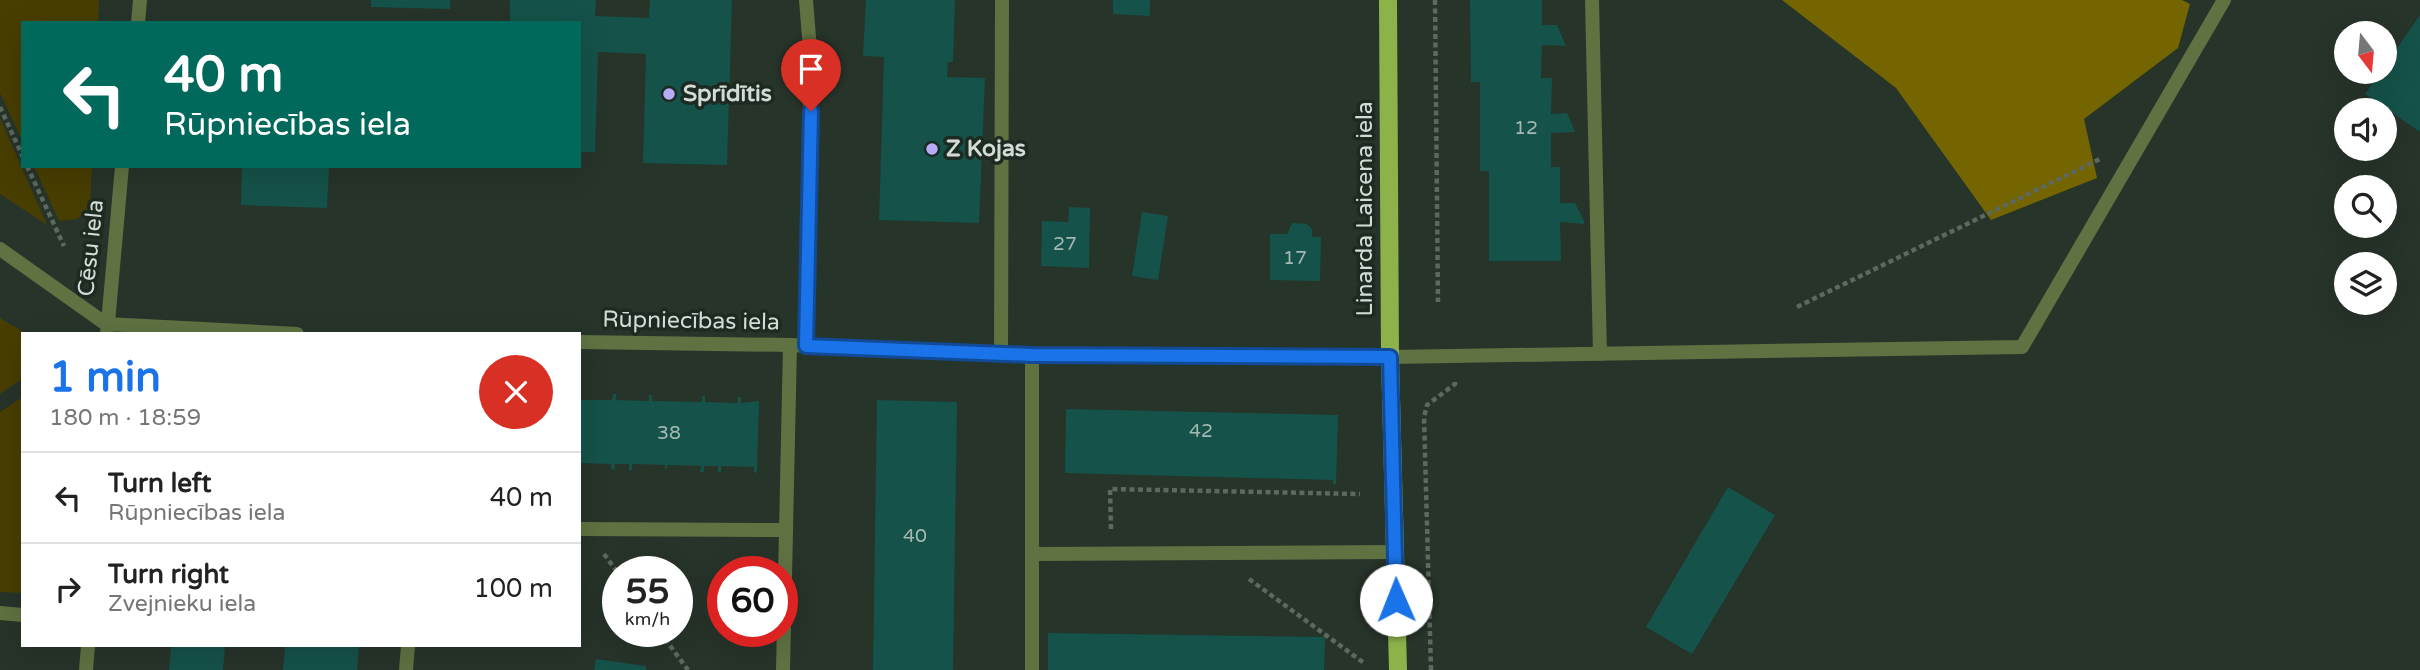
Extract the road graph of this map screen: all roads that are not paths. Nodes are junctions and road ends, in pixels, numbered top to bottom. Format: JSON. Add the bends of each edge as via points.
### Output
{"nodes":[{"id":1,"x":140,"y":0,"type":"edge"},
{"id":2,"x":806,"y":0,"type":"edge"},
{"id":3,"x":1002,"y":0,"type":"edge"},
{"id":4,"x":1388,"y":0,"type":"edge"},
{"id":5,"x":1592,"y":0,"type":"edge"},
{"id":6,"x":2224,"y":0,"type":"edge"},
{"id":7,"x":138,"y":21,"type":"edge"},
{"id":8,"x":122,"y":168,"type":"edge"},
{"id":9,"x":0,"y":249,"type":"edge"},
{"id":10,"x":106,"y":329,"type":"edge"},
{"id":11,"x":221,"y":332,"type":"edge"},
{"id":12,"x":581,"y":342,"type":"edge"},
{"id":13,"x":790,"y":345,"type":"junction"},
{"id":14,"x":806,"y":346,"type":"junction"},
{"id":15,"x":1600,"y":354,"type":"junction"},
{"id":16,"x":1001,"y":355,"type":"junction"},
{"id":17,"x":1032,"y":355,"type":"junction"},
{"id":18,"x":1390,"y":357,"type":"junction"},
{"id":19,"x":581,"y":529,"type":"edge"},
{"id":20,"x":785,"y":530,"type":"junction"},
{"id":21,"x":1395,"y":552,"type":"junction"},
{"id":22,"x":1034,"y":554,"type":"junction"},
{"id":23,"x":0,"y":613,"type":"edge"},
{"id":24,"x":21,"y":615,"type":"edge"},
{"id":25,"x":88,"y":647,"type":"edge"},
{"id":26,"x":408,"y":647,"type":"edge"},
{"id":27,"x":86,"y":670,"type":"edge"},
{"id":28,"x":406,"y":670,"type":"edge"},
{"id":29,"x":783,"y":670,"type":"edge"},
{"id":30,"x":1032,"y":670,"type":"edge"},
{"id":31,"x":1398,"y":670,"type":"edge"}],
"edges":[{"from":1,"to":7,"type":"street"},
{"from":2,"to":14,"type":"street","via":[[811,75]]},
{"from":3,"to":16,"type":"street"},
{"from":4,"to":18,"type":"main road","name":"Linarda Laicena iela"},
{"from":5,"to":15,"type":"street"},
{"from":6,"to":15,"type":"street","name":"Rūpniecības iela","via":[[2022,347]]},
{"from":8,"to":10,"type":"street","name":"Cēsu iela"},
{"from":9,"to":10,"type":"street"},
{"from":10,"to":11,"type":"street"},
{"from":12,"to":13,"type":"street","name":"Rūpniecības iela"},
{"from":13,"to":14,"type":"street","name":"Rūpniecības iela"},
{"from":13,"to":20,"type":"street"},
{"from":14,"to":16,"type":"street","name":"Rūpniecības iela"},
{"from":15,"to":18,"type":"street","name":"Rūpniecības iela"},
{"from":16,"to":17,"type":"street","name":"Rūpniecības iela"},
{"from":17,"to":18,"type":"street","name":"Rūpniecības iela"},
{"from":17,"to":22,"type":"street"},
{"from":18,"to":21,"type":"main road","name":"Linarda Laicena iela"},
{"from":19,"to":20,"type":"street"},
{"from":20,"to":29,"type":"street"},
{"from":21,"to":22,"type":"street"},
{"from":21,"to":31,"type":"main road","name":"Linarda Laicena iela"},
{"from":22,"to":30,"type":"street"},
{"from":23,"to":24,"type":"street"},
{"from":25,"to":27,"type":"street"},
{"from":26,"to":28,"type":"street"}]}
